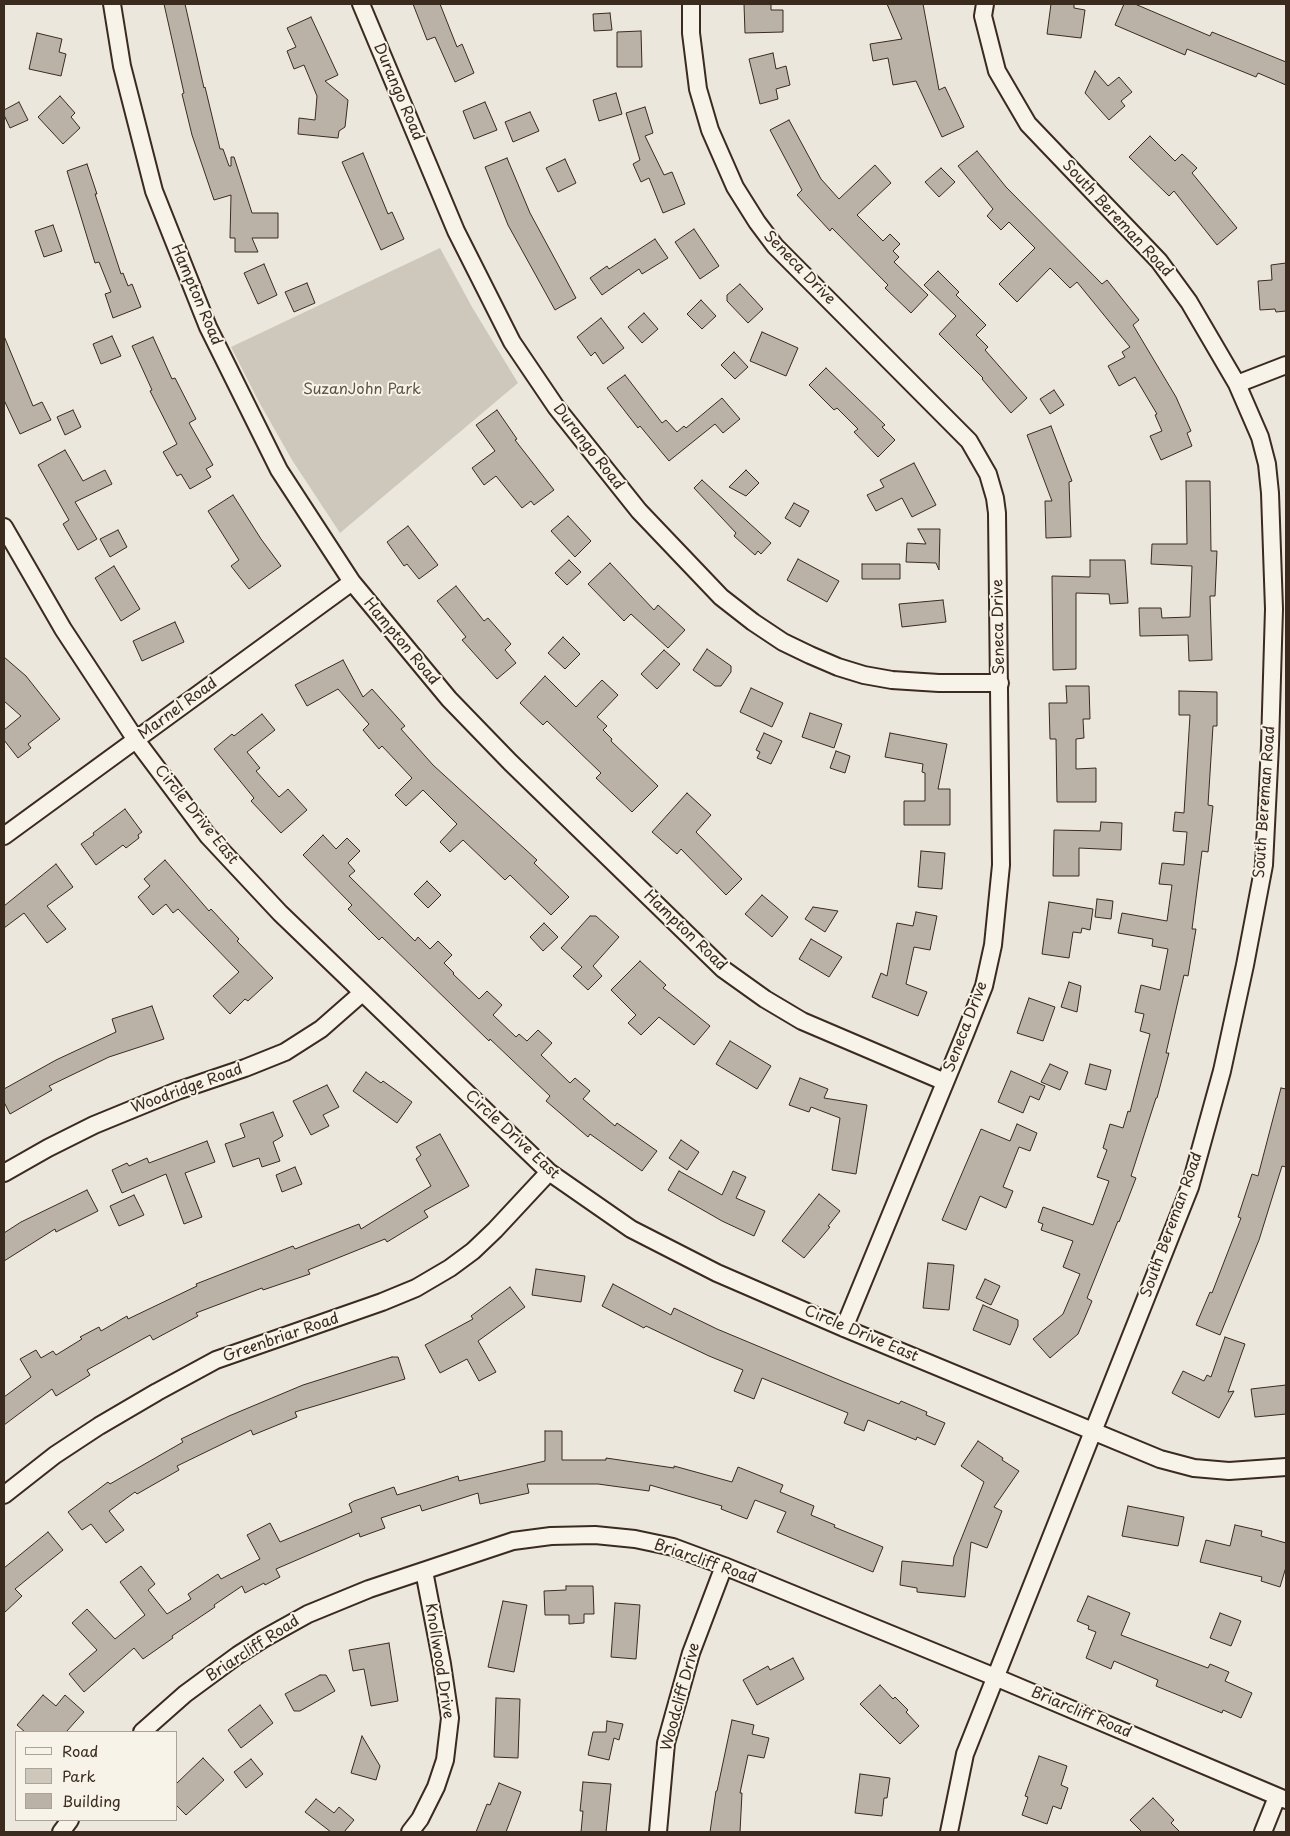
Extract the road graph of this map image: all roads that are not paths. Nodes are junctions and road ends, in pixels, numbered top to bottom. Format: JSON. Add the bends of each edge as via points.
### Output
{"nodes":[{"id":1,"x":112,"y":4,"type":"edge"},
{"id":2,"x":361,"y":4,"type":"edge"},
{"id":3,"x":691,"y":4,"type":"edge"},
{"id":4,"x":985,"y":4,"type":"edge"},
{"id":5,"x":1286,"y":365,"type":"edge"},
{"id":6,"x":1237,"y":384,"type":"junction"},
{"id":7,"x":4,"y":528,"type":"edge"},
{"id":8,"x":352,"y":582,"type":"junction"},
{"id":9,"x":1000,"y":683,"type":"junction"},
{"id":10,"x":136,"y":740,"type":"junction"},
{"id":11,"x":4,"y":836,"type":"edge"},
{"id":12,"x":362,"y":992,"type":"junction"},
{"id":13,"x":945,"y":1082,"type":"junction"},
{"id":14,"x":4,"y":1172,"type":"edge"},
{"id":15,"x":548,"y":1172,"type":"junction"},
{"id":16,"x":844,"y":1328,"type":"junction"},
{"id":17,"x":1094,"y":1431,"type":"junction"},
{"id":18,"x":1286,"y":1467,"type":"edge"},
{"id":19,"x":4,"y":1495,"type":"edge"},
{"id":20,"x":724,"y":1566,"type":"junction"},
{"id":21,"x":424,"y":1572,"type":"junction"},
{"id":22,"x":995,"y":1677,"type":"junction"},
{"id":23,"x":143,"y":1731,"type":"edge"},
{"id":24,"x":1282,"y":1798,"type":"edge"},
{"id":25,"x":69,"y":1821,"type":"edge"},
{"id":26,"x":61,"y":1832,"type":"edge"},
{"id":27,"x":410,"y":1832,"type":"edge"},
{"id":28,"x":658,"y":1832,"type":"edge"},
{"id":29,"x":949,"y":1832,"type":"edge"},
{"id":30,"x":1263,"y":1832,"type":"edge"}],
"edges":[{"from":1,"to":8,"type":"street","name":"Hampton Road","via":[[122,66],[154,191],[208,327],[279,470]]},
{"from":2,"to":9,"type":"street","name":"Durango Road","via":[[456,231],[512,342],[556,407],[638,510],[721,597],[768,632],[810,655],[859,673],[892,680]]},
{"from":3,"to":9,"type":"street","name":"Seneca Drive","via":[[693,52],[703,107],[722,160],[751,213],[784,256],[960,430],[988,474],[998,527]]},
{"from":4,"to":6,"type":"street","name":"South Bereman Road","via":[[983,16],[997,71],[1028,124],[1159,261],[1189,302]]},
{"from":5,"to":6,"type":"street"},
{"from":6,"to":17,"type":"street","name":"South Bereman Road","via":[[1260,437],[1270,493],[1274,609],[1264,865],[1222,1072],[1190,1187]]},
{"from":7,"to":10,"type":"street","name":"Circle Drive East","via":[[63,630]]},
{"from":8,"to":10,"type":"street","name":"Marnel Road"},
{"from":8,"to":13,"type":"street","name":"Hampton Road","via":[[449,699],[724,969],[802,1021]]},
{"from":9,"to":13,"type":"street","name":"Seneca Drive","via":[[1001,865],[993,945],[984,986]]},
{"from":10,"to":11,"type":"street","name":"Marnel Road"},
{"from":10,"to":12,"type":"street","name":"Circle Drive East","via":[[208,836],[280,913]]},
{"from":12,"to":14,"type":"street","name":"Woodridge Road","via":[[321,1029],[285,1052],[94,1125]]},
{"from":12,"to":15,"type":"street","name":"Circle Drive East"},
{"from":13,"to":16,"type":"street","name":"Seneca Drive"},
{"from":15,"to":16,"type":"street","name":"Circle Drive East","via":[[640,1233],[717,1273]]},
{"from":15,"to":19,"type":"street","name":"Greenbriar Road","via":[[489,1236],[442,1273],[382,1302],[216,1360],[99,1426]]},
{"from":16,"to":17,"type":"street","name":"Circle Drive East"},
{"from":17,"to":18,"type":"street","name":"Circle Drive East","via":[[1160,1459],[1194,1468]]},
{"from":17,"to":22,"type":"street","name":"South Bereman Road"},
{"from":20,"to":21,"type":"street","name":"Briarcliff Road","via":[[673,1547],[635,1538],[595,1535],[513,1541]]},
{"from":20,"to":22,"type":"street","name":"Briarcliff Road"},
{"from":20,"to":28,"type":"street","name":"Woodcliff Drive","via":[[691,1653],[666,1743]]},
{"from":21,"to":23,"type":"street","name":"Briarcliff Road","via":[[370,1589],[286,1626],[214,1672]]},
{"from":21,"to":27,"type":"street","name":"Knollwood Drive","via":[[450,1718],[445,1760],[436,1787]]},
{"from":22,"to":24,"type":"street","name":"Briarcliff Road"},
{"from":22,"to":29,"type":"street","name":"South Bereman Road","via":[[965,1754]]},
{"from":24,"to":30,"type":"street","name":"Briarcliff Road"},
{"from":25,"to":26,"type":"street"}]}
